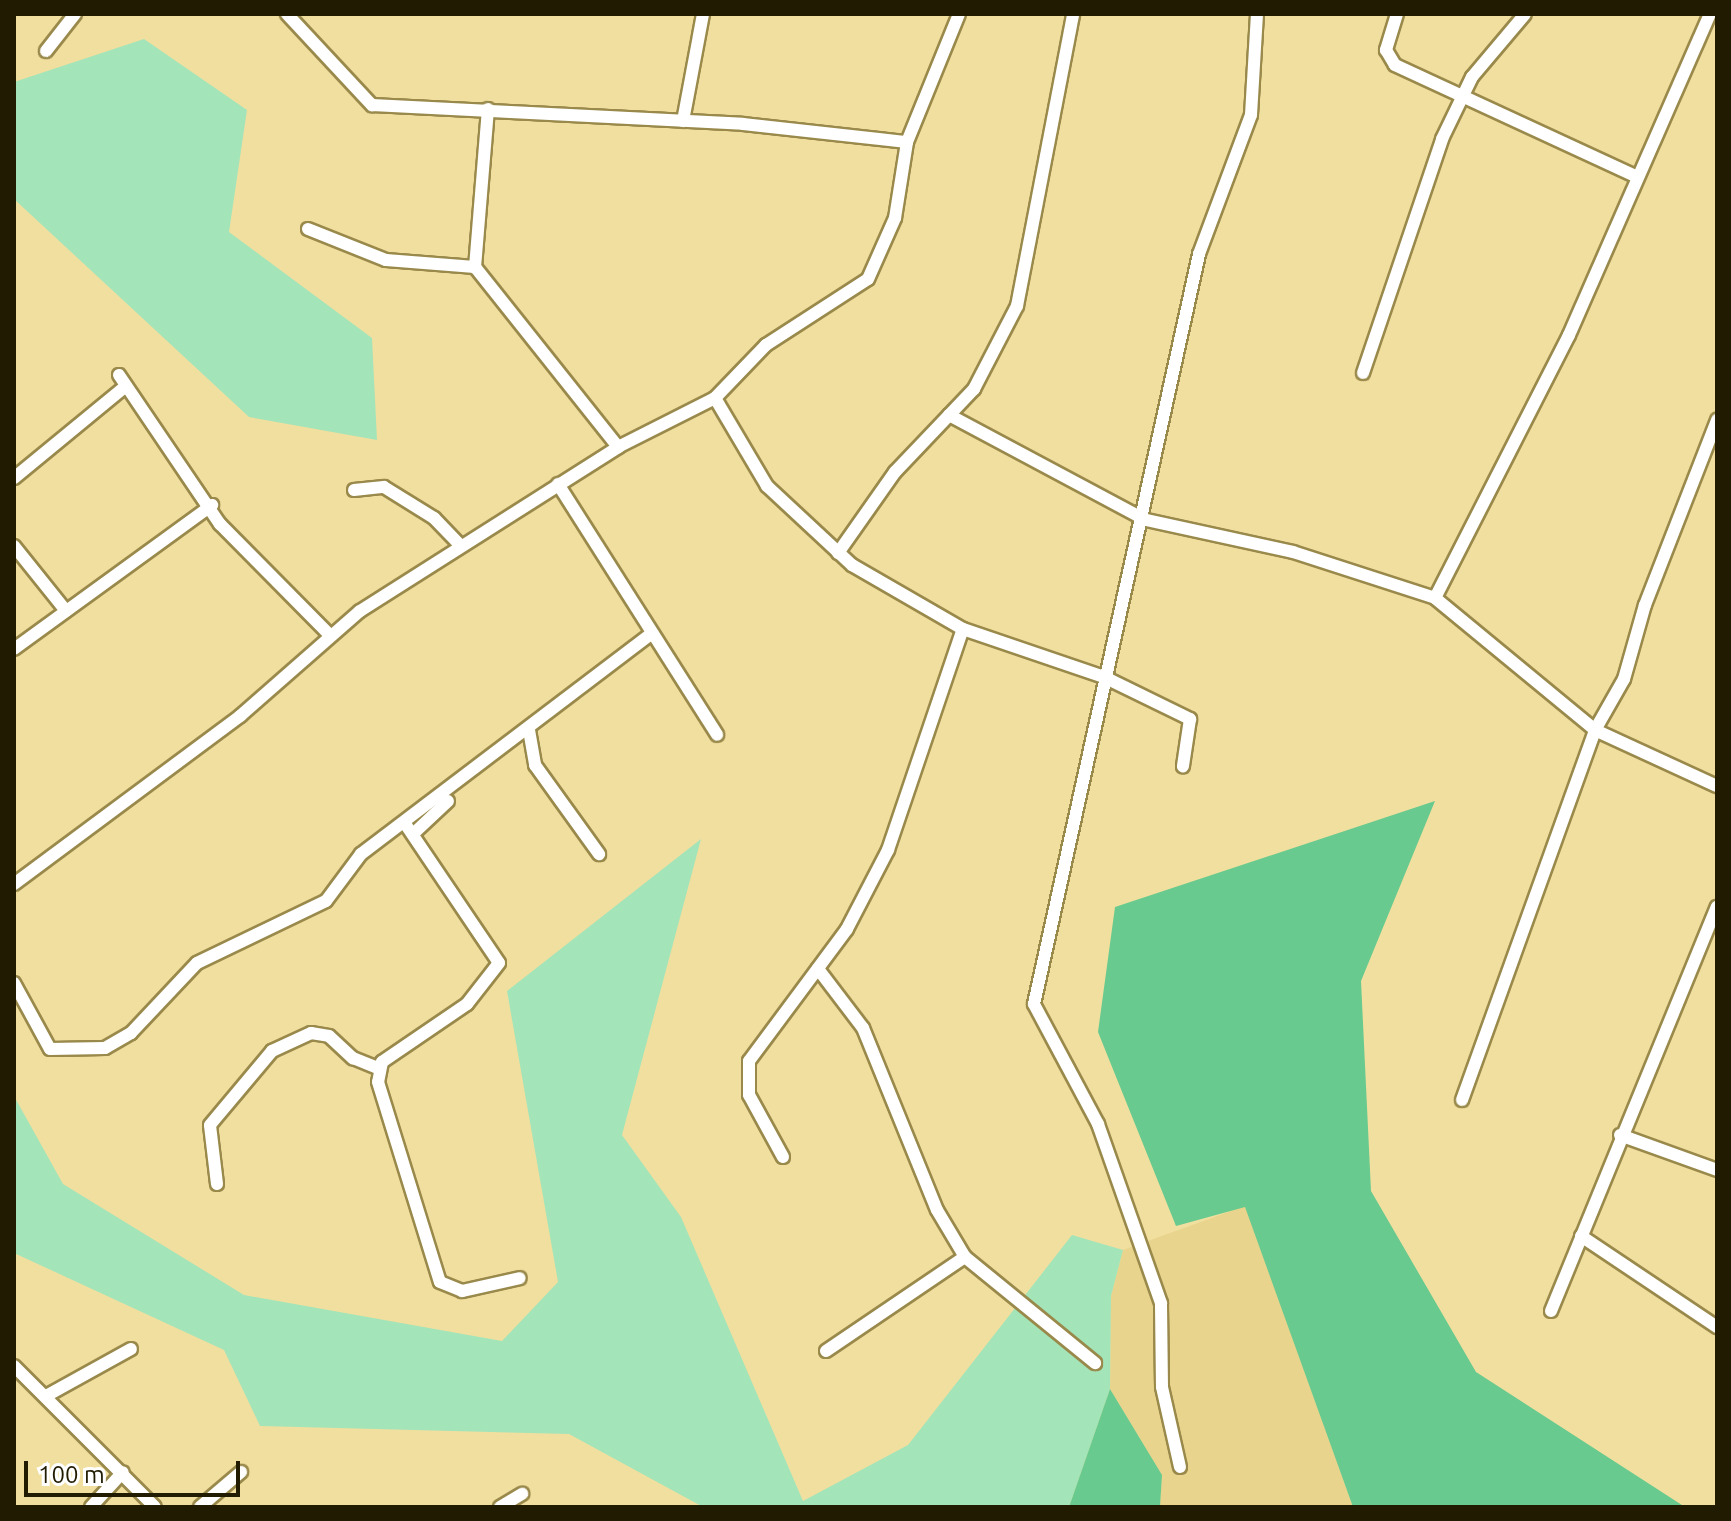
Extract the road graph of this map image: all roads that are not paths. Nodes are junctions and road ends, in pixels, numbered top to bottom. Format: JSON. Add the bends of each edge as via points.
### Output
{"nodes":[{"id":1,"x":75,"y":14,"type":"edge"},
{"id":2,"x":287,"y":14,"type":"edge"},
{"id":3,"x":703,"y":14,"type":"edge"},
{"id":4,"x":959,"y":14,"type":"edge"},
{"id":5,"x":1073,"y":14,"type":"edge"},
{"id":6,"x":1257,"y":14,"type":"edge"},
{"id":7,"x":1397,"y":14,"type":"edge"},
{"id":8,"x":1525,"y":14,"type":"edge"},
{"id":9,"x":1710,"y":14,"type":"edge"},
{"id":10,"x":46,"y":51,"type":"dead end"},
{"id":11,"x":1462,"y":95,"type":"junction"},
{"id":12,"x":488,"y":109,"type":"junction"},
{"id":13,"x":683,"y":121,"type":"junction"},
{"id":14,"x":907,"y":142,"type":"junction"},
{"id":15,"x":1637,"y":177,"type":"junction"},
{"id":16,"x":308,"y":229,"type":"dead end"},
{"id":17,"x":475,"y":267,"type":"junction"},
{"id":18,"x":1363,"y":373,"type":"dead end"},
{"id":19,"x":715,"y":398,"type":"junction"},
{"id":20,"x":949,"y":415,"type":"junction"},
{"id":21,"x":1717,"y":420,"type":"edge"},
{"id":22,"x":618,"y":447,"type":"junction"},
{"id":23,"x":14,"y":478,"type":"edge"},
{"id":24,"x":558,"y":484,"type":"junction"},
{"id":25,"x":354,"y":490,"type":"dead end"},
{"id":26,"x":212,"y":505,"type":"junction"},
{"id":27,"x":1146,"y":520,"type":"junction"},
{"id":28,"x":14,"y":546,"type":"edge"},
{"id":29,"x":461,"y":546,"type":"junction"},
{"id":30,"x":838,"y":553,"type":"junction"},
{"id":31,"x":1435,"y":598,"type":"junction"},
{"id":32,"x":66,"y":611,"type":"junction"},
{"id":33,"x":963,"y":629,"type":"junction"},
{"id":34,"x":652,"y":633,"type":"junction"},
{"id":35,"x":329,"y":634,"type":"junction"},
{"id":36,"x":14,"y":649,"type":"edge"},
{"id":37,"x":1104,"y":677,"type":"junction"},
{"id":38,"x":529,"y":730,"type":"junction"},
{"id":39,"x":1595,"y":730,"type":"junction"},
{"id":40,"x":717,"y":735,"type":"dead end"},
{"id":41,"x":1183,"y":766,"type":"dead end"},
{"id":42,"x":1717,"y":786,"type":"edge"},
{"id":43,"x":409,"y":829,"type":"junction"},
{"id":44,"x":599,"y":854,"type":"dead end"},
{"id":45,"x":14,"y":884,"type":"edge"},
{"id":46,"x":1717,"y":907,"type":"edge"},
{"id":47,"x":818,"y":969,"type":"junction"},
{"id":48,"x":14,"y":983,"type":"edge"},
{"id":49,"x":378,"y":1068,"type":"junction"},
{"id":50,"x":1462,"y":1100,"type":"dead end"},
{"id":51,"x":1620,"y":1135,"type":"junction"},
{"id":52,"x":783,"y":1157,"type":"dead end"},
{"id":53,"x":1717,"y":1170,"type":"edge"},
{"id":54,"x":217,"y":1184,"type":"dead end"},
{"id":55,"x":1581,"y":1236,"type":"junction"},
{"id":56,"x":965,"y":1257,"type":"junction"},
{"id":57,"x":520,"y":1278,"type":"dead end"},
{"id":58,"x":1551,"y":1311,"type":"dead end"},
{"id":59,"x":1717,"y":1327,"type":"edge"},
{"id":60,"x":131,"y":1349,"type":"dead end"},
{"id":61,"x":826,"y":1351,"type":"dead end"},
{"id":62,"x":1095,"y":1363,"type":"dead end"},
{"id":63,"x":14,"y":1366,"type":"edge"},
{"id":64,"x":46,"y":1396,"type":"junction"},
{"id":65,"x":1180,"y":1467,"type":"dead end"},
{"id":66,"x":123,"y":1472,"type":"junction"},
{"id":67,"x":241,"y":1472,"type":"dead end"},
{"id":68,"x":522,"y":1494,"type":"dead end"},
{"id":69,"x":91,"y":1507,"type":"edge"},
{"id":70,"x":155,"y":1507,"type":"edge"},
{"id":71,"x":200,"y":1507,"type":"edge"},
{"id":72,"x":500,"y":1507,"type":"edge"}],
"edges":[{"from":1,"to":10,"type":"street"},
{"from":2,"to":12,"type":"street","via":[[372,105]]},
{"from":3,"to":13,"type":"street"},
{"from":4,"to":14,"type":"street"},
{"from":5,"to":20,"type":"street","via":[[1033,194],[1022,289],[989,367]]},
{"from":6,"to":27,"type":"street","via":[[1251,115],[1199,254]]},
{"from":7,"to":11,"type":"street","via":[[1388,59]]},
{"from":8,"to":11,"type":"street"},
{"from":9,"to":15,"type":"street"},
{"from":11,"to":15,"type":"street"},
{"from":11,"to":18,"type":"street","via":[[1430,166]]},
{"from":12,"to":13,"type":"street"},
{"from":12,"to":17,"type":"street"},
{"from":13,"to":14,"type":"street"},
{"from":14,"to":19,"type":"street","via":[[895,218],[868,279],[766,345]]},
{"from":15,"to":31,"type":"street","via":[[1569,335]]},
{"from":16,"to":17,"type":"street","via":[[386,260]]},
{"from":17,"to":22,"type":"street"},
{"from":19,"to":22,"type":"street"},
{"from":19,"to":30,"type":"street","via":[[767,486]]},
{"from":20,"to":27,"type":"street"},
{"from":20,"to":30,"type":"street","via":[[895,472]]},
{"from":21,"to":39,"type":"street","via":[[1645,605],[1624,679]]},
{"from":22,"to":24,"type":"street"},
{"from":23,"to":26,"type":"street","via":[[123,381]]},
{"from":24,"to":29,"type":"street"},
{"from":24,"to":34,"type":"street"},
{"from":25,"to":29,"type":"street","via":[[384,487],[434,518]]},
{"from":26,"to":32,"type":"street"},
{"from":26,"to":35,"type":"street","via":[[220,524]]},
{"from":27,"to":31,"type":"street","via":[[1293,552]]},
{"from":27,"to":37,"type":"street"},
{"from":28,"to":32,"type":"street"},
{"from":29,"to":35,"type":"street"},
{"from":30,"to":33,"type":"street"},
{"from":31,"to":39,"type":"street"},
{"from":32,"to":36,"type":"street"},
{"from":33,"to":37,"type":"street"},
{"from":33,"to":47,"type":"street","via":[[888,850]]},
{"from":34,"to":38,"type":"street"},
{"from":34,"to":40,"type":"street"},
{"from":35,"to":45,"type":"street","via":[[240,716]]},
{"from":37,"to":41,"type":"street","via":[[1190,719]]},
{"from":37,"to":65,"type":"street","via":[[1034,1004],[1098,1124],[1161,1303],[1162,1387]]},
{"from":38,"to":43,"type":"street"},
{"from":38,"to":44,"type":"street","via":[[535,765]]},
{"from":39,"to":42,"type":"street"},
{"from":39,"to":50,"type":"street"},
{"from":43,"to":48,"type":"street","via":[[351,863],[326,901],[197,963],[131,1033],[105,1048],[50,1049]]},
{"from":43,"to":49,"type":"street","via":[[499,963],[467,1004]]},
{"from":46,"to":51,"type":"street"},
{"from":47,"to":52,"type":"street","via":[[746,1071],[749,1095]]},
{"from":47,"to":56,"type":"street","via":[[863,1028],[937,1210]]},
{"from":49,"to":54,"type":"street","via":[[353,1058],[329,1036],[311,1033],[272,1051],[210,1125]]},
{"from":49,"to":57,"type":"street","via":[[440,1282],[462,1291]]},
{"from":51,"to":53,"type":"street"},
{"from":51,"to":55,"type":"street"},
{"from":55,"to":58,"type":"street"},
{"from":55,"to":59,"type":"street"},
{"from":56,"to":61,"type":"street"},
{"from":56,"to":62,"type":"street"},
{"from":60,"to":64,"type":"street"},
{"from":63,"to":64,"type":"street"},
{"from":64,"to":66,"type":"street"},
{"from":66,"to":69,"type":"street"},
{"from":66,"to":70,"type":"street"},
{"from":67,"to":71,"type":"street"},
{"from":68,"to":72,"type":"street"}]}
